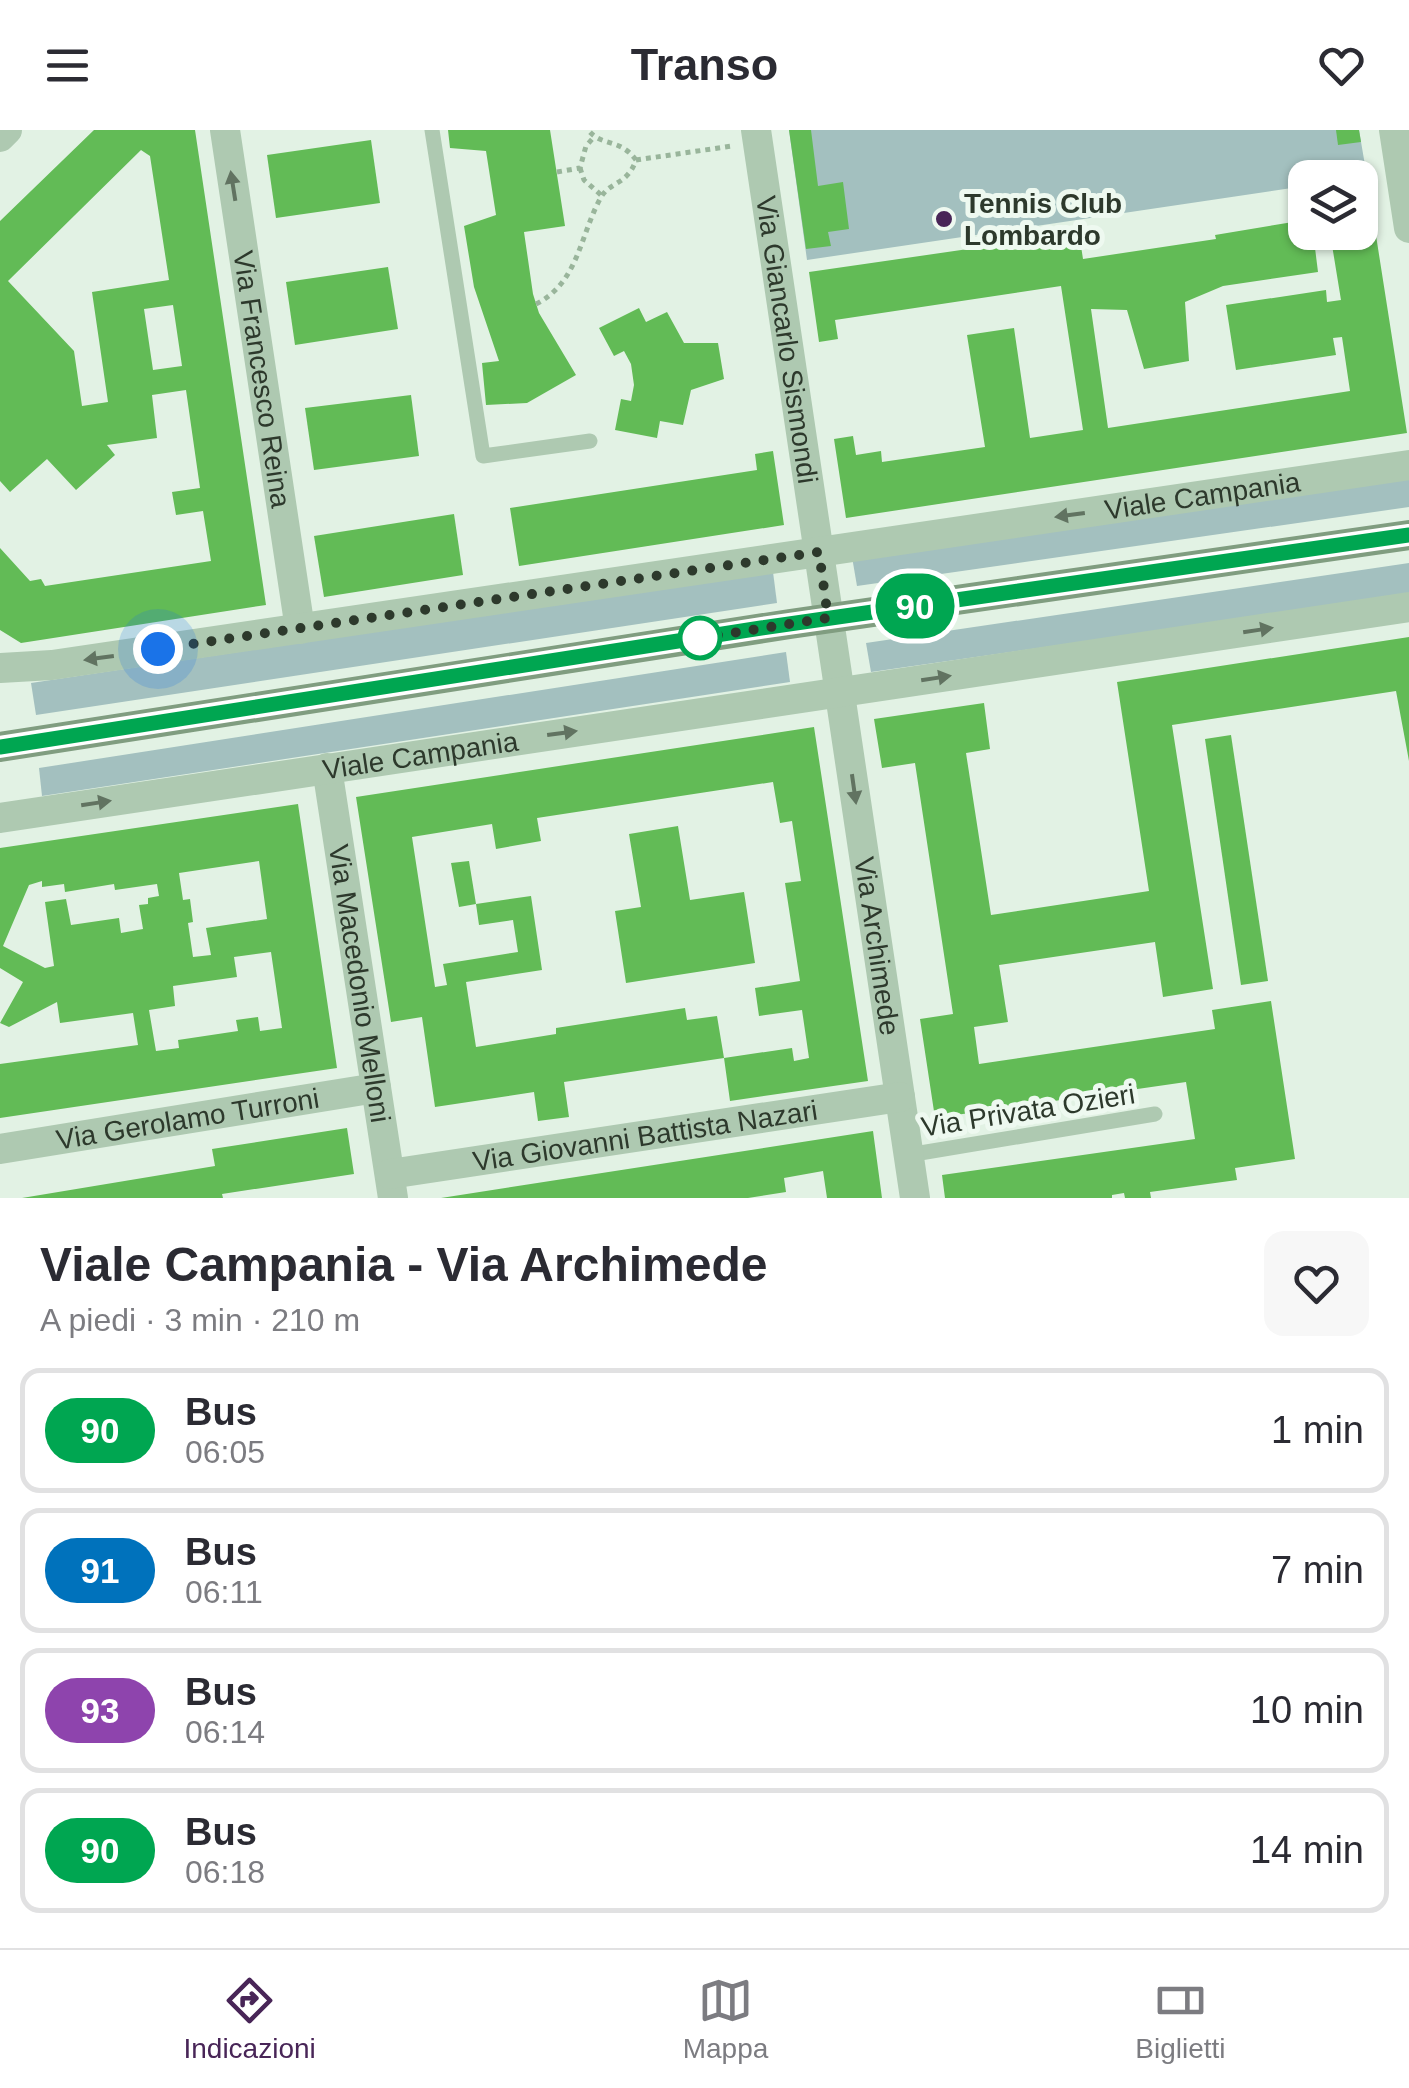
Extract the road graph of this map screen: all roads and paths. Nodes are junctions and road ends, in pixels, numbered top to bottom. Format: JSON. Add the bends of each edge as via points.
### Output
{"nodes":[{"id":1,"x":8,"y":130,"type":"edge"},
{"id":2,"x":225,"y":130,"type":"edge"},
{"id":3,"x":432,"y":130,"type":"edge"},
{"id":4,"x":588,"y":130,"type":"edge"},
{"id":5,"x":1394,"y":130,"type":"edge"},
{"id":6,"x":0,"y":137,"type":"edge"},
{"id":7,"x":594,"y":137,"type":"junction"},
{"id":8,"x":744,"y":138,"type":"edge"},
{"id":9,"x":636,"y":160,"type":"junction"},
{"id":10,"x":580,"y":168,"type":"junction"},
{"id":11,"x":557,"y":172,"type":"dead end"},
{"id":12,"x":601,"y":195,"type":"junction"},
{"id":13,"x":1409,"y":228,"type":"edge"},
{"id":14,"x":536,"y":304,"type":"dead end"},
{"id":15,"x":590,"y":441,"type":"dead end"},
{"id":16,"x":1409,"y":465,"type":"edge"},
{"id":17,"x":1409,"y":535,"type":"edge"},
{"id":18,"x":819,"y":552,"type":"junction"},
{"id":19,"x":1409,"y":607,"type":"edge"},
{"id":20,"x":828,"y":618,"type":"junction"},
{"id":21,"x":300,"y":629,"type":"junction"},
{"id":22,"x":0,"y":668,"type":"edge"},
{"id":23,"x":840,"y":693,"type":"junction"},
{"id":24,"x":0,"y":746,"type":"edge"},
{"id":25,"x":327,"y":768,"type":"junction"},
{"id":26,"x":0,"y":818,"type":"edge"},
{"id":27,"x":376,"y":1088,"type":"junction"},
{"id":28,"x":900,"y":1097,"type":"junction"},
{"id":29,"x":1155,"y":1114,"type":"dead end"},
{"id":30,"x":0,"y":1149,"type":"edge"},
{"id":31,"x":908,"y":1154,"type":"junction"},
{"id":32,"x":391,"y":1186,"type":"edge"},
{"id":33,"x":915,"y":1198,"type":"edge"}],
"edges":[{"from":1,"to":6,"type":"street"},
{"from":21,"to":2,"type":"street","name":"Via Francesco Reina","one_way":true},
{"from":3,"to":15,"type":"lane","via":[[483,456]]},
{"from":4,"to":7,"type":"path"},
{"from":5,"to":13,"type":"street"},
{"from":7,"to":9,"type":"path","via":[[627,147]]},
{"from":7,"to":10,"type":"path"},
{"from":8,"to":9,"type":"path"},
{"from":8,"to":18,"type":"street","name":"Via Giancarlo Sismondi"},
{"from":9,"to":12,"type":"path","via":[[631,174]]},
{"from":10,"to":11,"type":"path"},
{"from":10,"to":12,"type":"path"},
{"from":12,"to":14,"type":"path","via":[[580,256],[551,296]]},
{"from":16,"to":18,"type":"street","name":"Viale Campania","one_way":true},
{"from":17,"to":20,"type":"main road"},
{"from":18,"to":20,"type":"street"},
{"from":18,"to":21,"type":"street","name":"Viale Campania"},
{"from":23,"to":19,"type":"street","name":"Viale Campania","one_way":true},
{"from":20,"to":23,"type":"street"},
{"from":20,"to":24,"type":"main road"},
{"from":21,"to":22,"type":"street","name":"Viale Campania","one_way":true},
{"from":25,"to":23,"type":"street","name":"Viale Campania","one_way":true},
{"from":23,"to":28,"type":"street","name":"Via Archimede","one_way":true},
{"from":26,"to":25,"type":"street","name":"Viale Campania","one_way":true},
{"from":25,"to":27,"type":"street","name":"Via Macedonio Melloni"},
{"from":27,"to":30,"type":"street","name":"Via Gerolamo Turroni"},
{"from":27,"to":32,"type":"street","name":"Via Macedonio Melloni"},
{"from":28,"to":31,"type":"street","name":"Via Archimede"},
{"from":28,"to":32,"type":"street","name":"Via Giovanni Battista Nazari"},
{"from":29,"to":31,"type":"lane","name":"Via Privata Ozieri"},
{"from":31,"to":33,"type":"street","name":"Via Archimede"}]}
